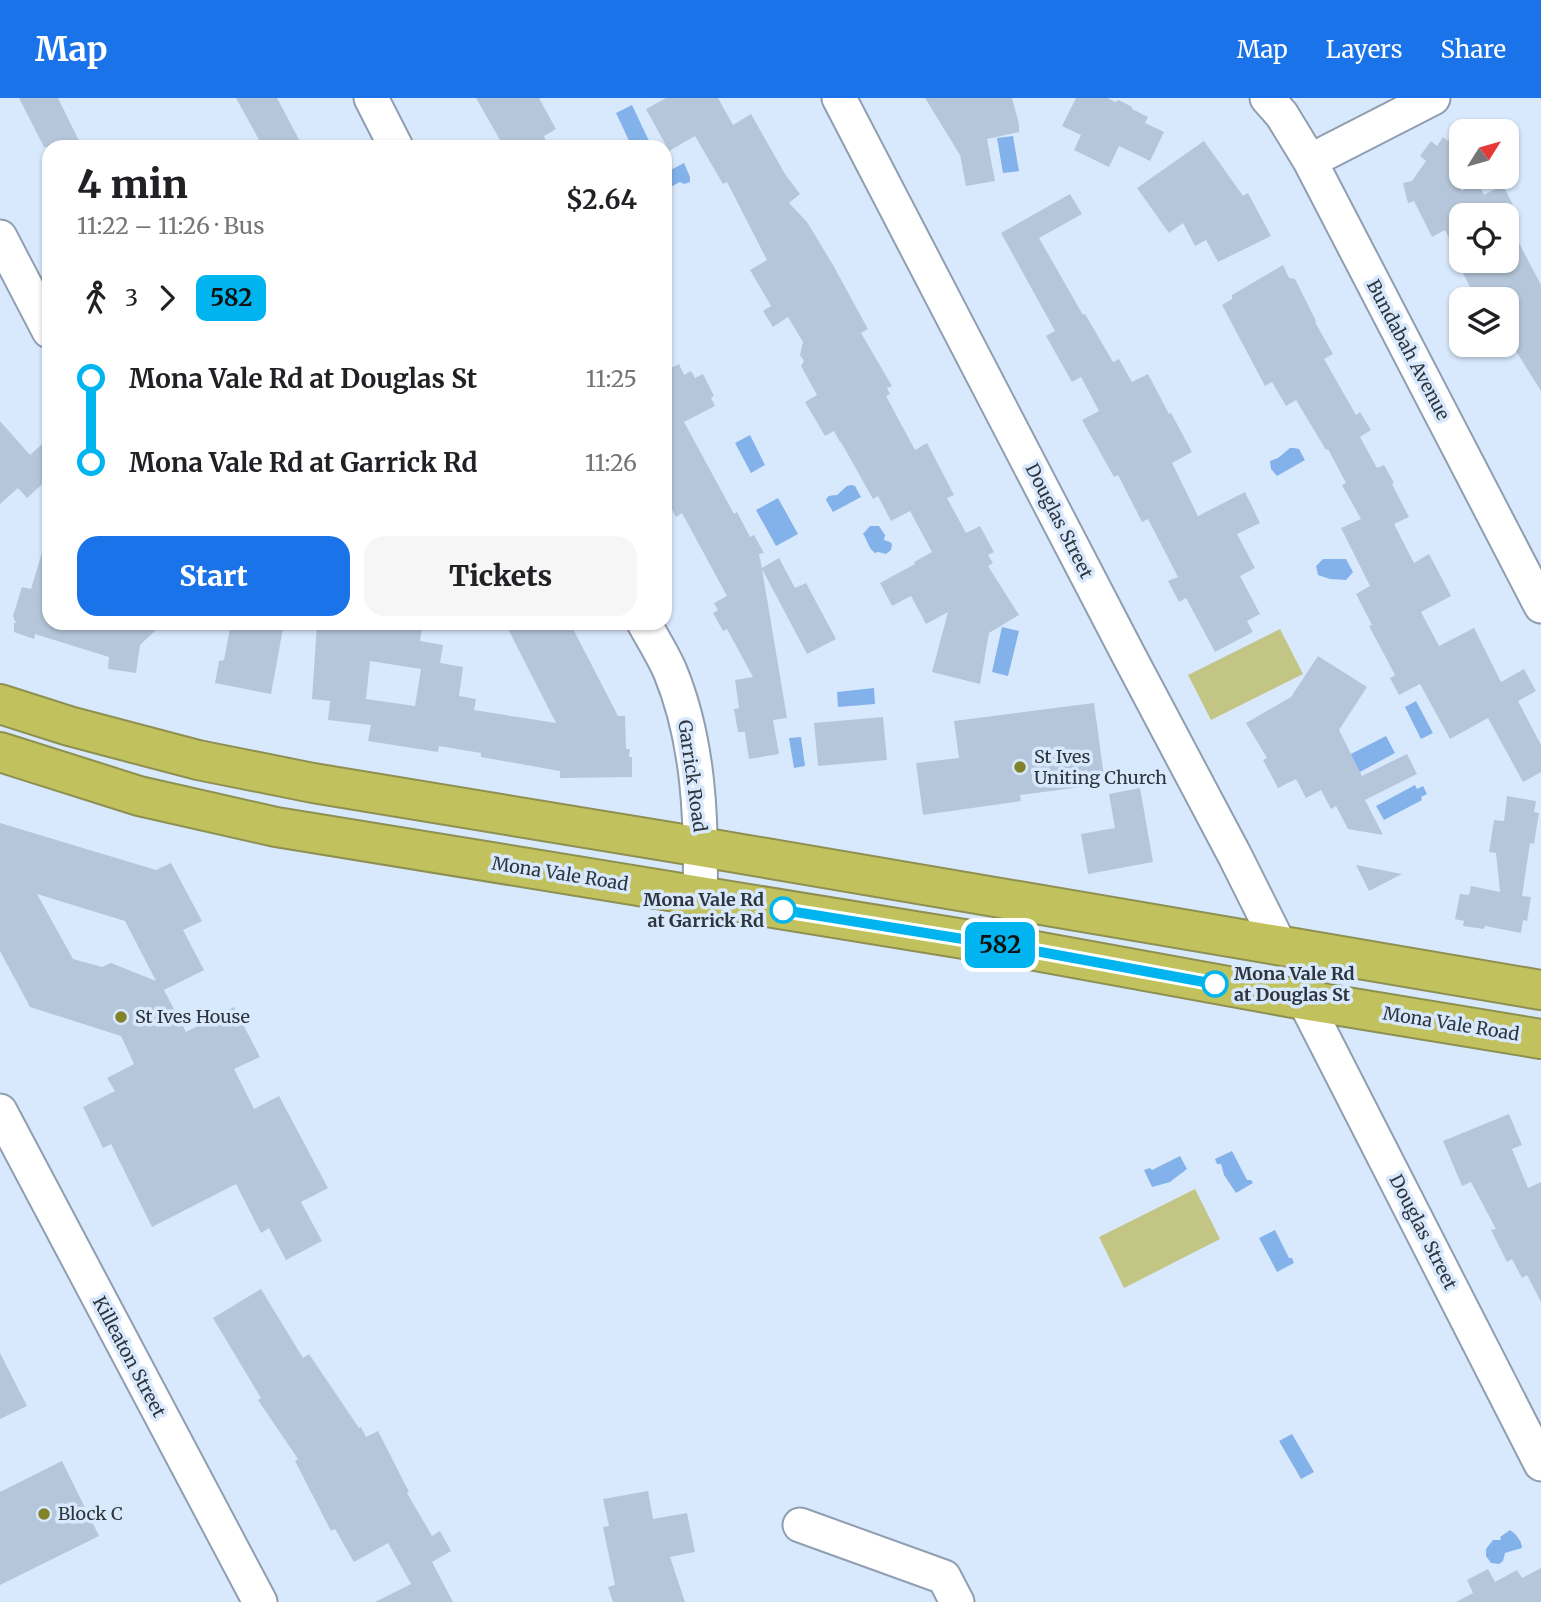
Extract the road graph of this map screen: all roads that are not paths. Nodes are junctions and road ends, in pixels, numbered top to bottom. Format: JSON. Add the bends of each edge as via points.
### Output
{"nodes":[{"id":1,"x":371,"y":98,"type":"edge"},
{"id":2,"x":839,"y":98,"type":"edge"},
{"id":3,"x":1267,"y":98,"type":"edge"},
{"id":4,"x":1433,"y":98,"type":"edge"},
{"id":5,"x":392,"y":140,"type":"edge"},
{"id":6,"x":1310,"y":161,"type":"junction"},
{"id":7,"x":0,"y":237,"type":"edge"},
{"id":8,"x":42,"y":318,"type":"edge"},
{"id":9,"x":1541,"y":606,"type":"edge"},
{"id":10,"x":649,"y":630,"type":"edge"},
{"id":11,"x":0,"y":704,"type":"edge"},
{"id":12,"x":0,"y":752,"type":"edge"},
{"id":13,"x":701,"y":847,"type":"junction"},
{"id":14,"x":699,"y":896,"type":"junction"},
{"id":15,"x":1279,"y":944,"type":"junction"},
{"id":16,"x":1541,"y":990,"type":"edge"},
{"id":17,"x":1304,"y":1000,"type":"junction"},
{"id":18,"x":1541,"y":1039,"type":"edge"},
{"id":19,"x":0,"y":1111,"type":"edge"},
{"id":20,"x":1541,"y":1464,"type":"edge"},
{"id":21,"x":800,"y":1525,"type":"dead end"},
{"id":22,"x":260,"y":1602,"type":"edge"},
{"id":23,"x":957,"y":1602,"type":"edge"}],
"edges":[{"from":1,"to":5,"type":"street"},
{"from":2,"to":15,"type":"street","name":"Douglas Street"},
{"from":3,"to":6,"type":"street","name":"Bundabah Avenue"},
{"from":4,"to":6,"type":"street"},
{"from":6,"to":9,"type":"street","name":"Bundabah Avenue"},
{"from":7,"to":8,"type":"street"},
{"from":10,"to":13,"type":"street","name":"Garrick Road","via":[[684,714],[694,761]]},
{"from":11,"to":13,"type":"highway","via":[[223,765]]},
{"from":12,"to":14,"type":"highway","name":"Mona Vale Road","via":[[139,796],[276,827]]},
{"from":13,"to":14,"type":"street","name":"Garrick Road"},
{"from":13,"to":15,"type":"highway"},
{"from":14,"to":17,"type":"highway","name":"Mona Vale Road"},
{"from":15,"to":16,"type":"highway"},
{"from":17,"to":18,"type":"highway","name":"Mona Vale Road"},
{"from":17,"to":20,"type":"street","name":"Douglas Street"},
{"from":19,"to":22,"type":"street","name":"Killeaton Street"},
{"from":21,"to":23,"type":"street","via":[[944,1577]]}]}
